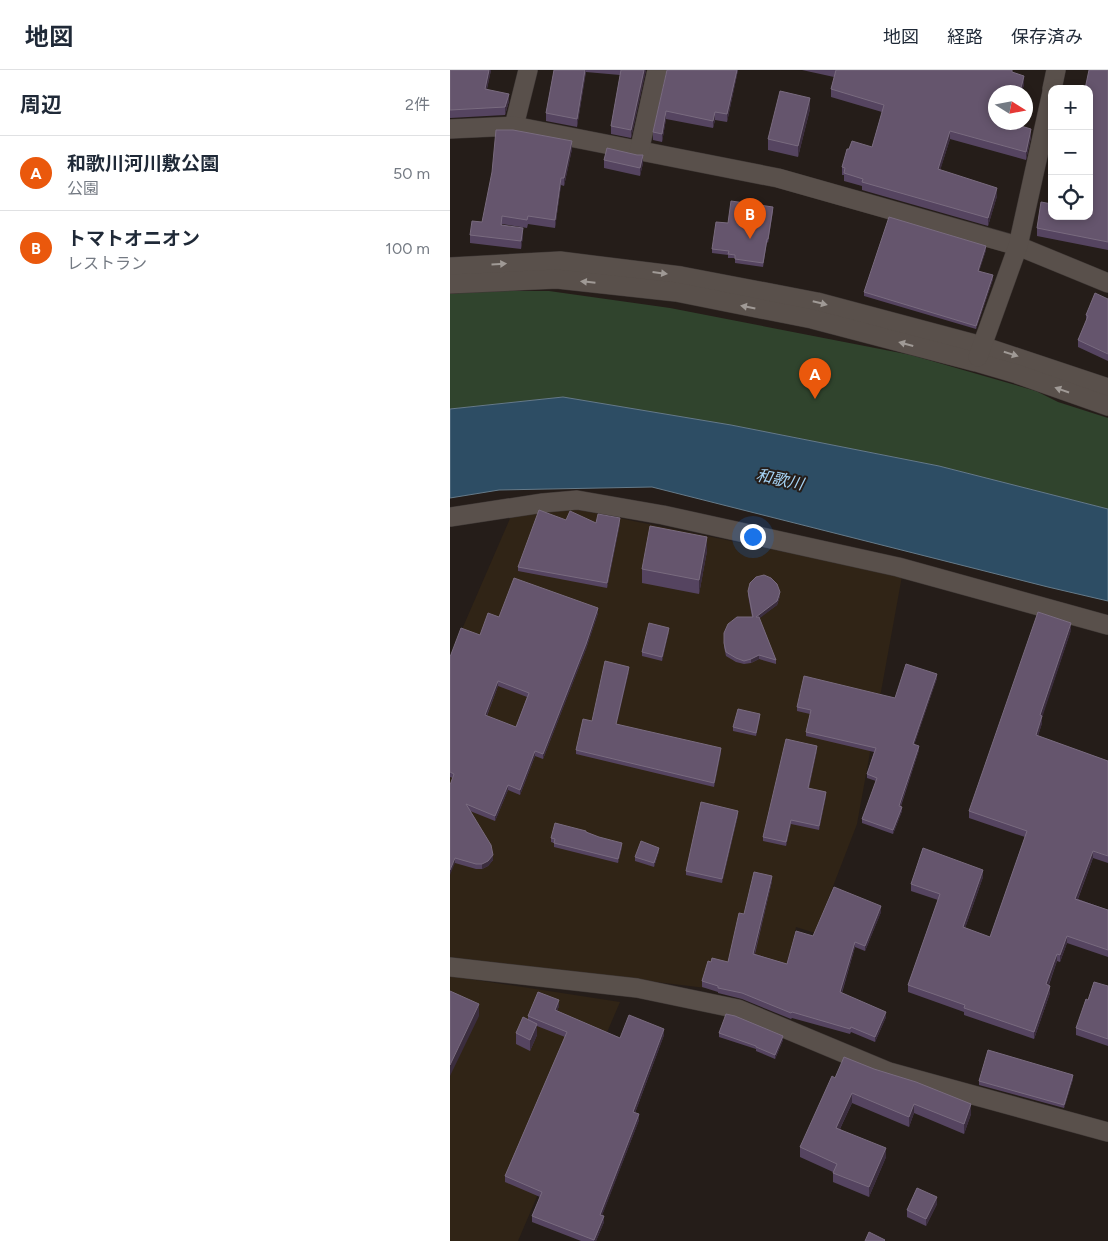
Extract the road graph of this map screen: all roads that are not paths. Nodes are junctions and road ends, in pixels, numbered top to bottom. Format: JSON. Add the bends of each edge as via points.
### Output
{"nodes":[{"id":1,"x":528,"y":70,"type":"edge"},
{"id":2,"x":657,"y":70,"type":"edge"},
{"id":3,"x":1056,"y":70,"type":"edge"},
{"id":4,"x":1053,"y":85,"type":"edge"},
{"id":5,"x":1048,"y":108,"type":"edge"},
{"id":6,"x":514,"y":126,"type":"junction"},
{"id":7,"x":450,"y":129,"type":"edge"},
{"id":8,"x":639,"y":152,"type":"junction"},
{"id":9,"x":1018,"y":246,"type":"junction"},
{"id":10,"x":450,"y":267,"type":"edge"},
{"id":11,"x":1108,"y":282,"type":"edge"},
{"id":12,"x":450,"y":284,"type":"edge"},
{"id":13,"x":979,"y":354,"type":"junction"},
{"id":14,"x":1108,"y":388,"type":"edge"},
{"id":15,"x":1108,"y":406,"type":"edge"},
{"id":16,"x":450,"y":518,"type":"edge"},
{"id":17,"x":1108,"y":625,"type":"edge"},
{"id":18,"x":450,"y":967,"type":"edge"},
{"id":19,"x":1108,"y":1132,"type":"edge"}],
"edges":[{"from":1,"to":6,"type":"street"},
{"from":2,"to":8,"type":"street"},
{"from":3,"to":4,"type":"street"},
{"from":5,"to":9,"type":"street"},
{"from":6,"to":7,"type":"street"},
{"from":6,"to":8,"type":"street"},
{"from":8,"to":9,"type":"street","via":[[778,178]]},
{"from":9,"to":11,"type":"street"},
{"from":9,"to":13,"type":"street"},
{"from":10,"to":13,"type":"street","one_way":true,"via":[[560,261],[682,276],[817,302]]},
{"from":13,"to":12,"type":"street","one_way":true,"via":[[676,292],[556,279]]},
{"from":13,"to":14,"type":"street","one_way":true},
{"from":15,"to":13,"type":"street","one_way":true,"via":[[1017,374]]},
{"from":16,"to":17,"type":"street","via":[[577,500],[663,515],[898,568]]},
{"from":18,"to":19,"type":"street","via":[[637,988],[738,1009],[889,1072]]}]}
